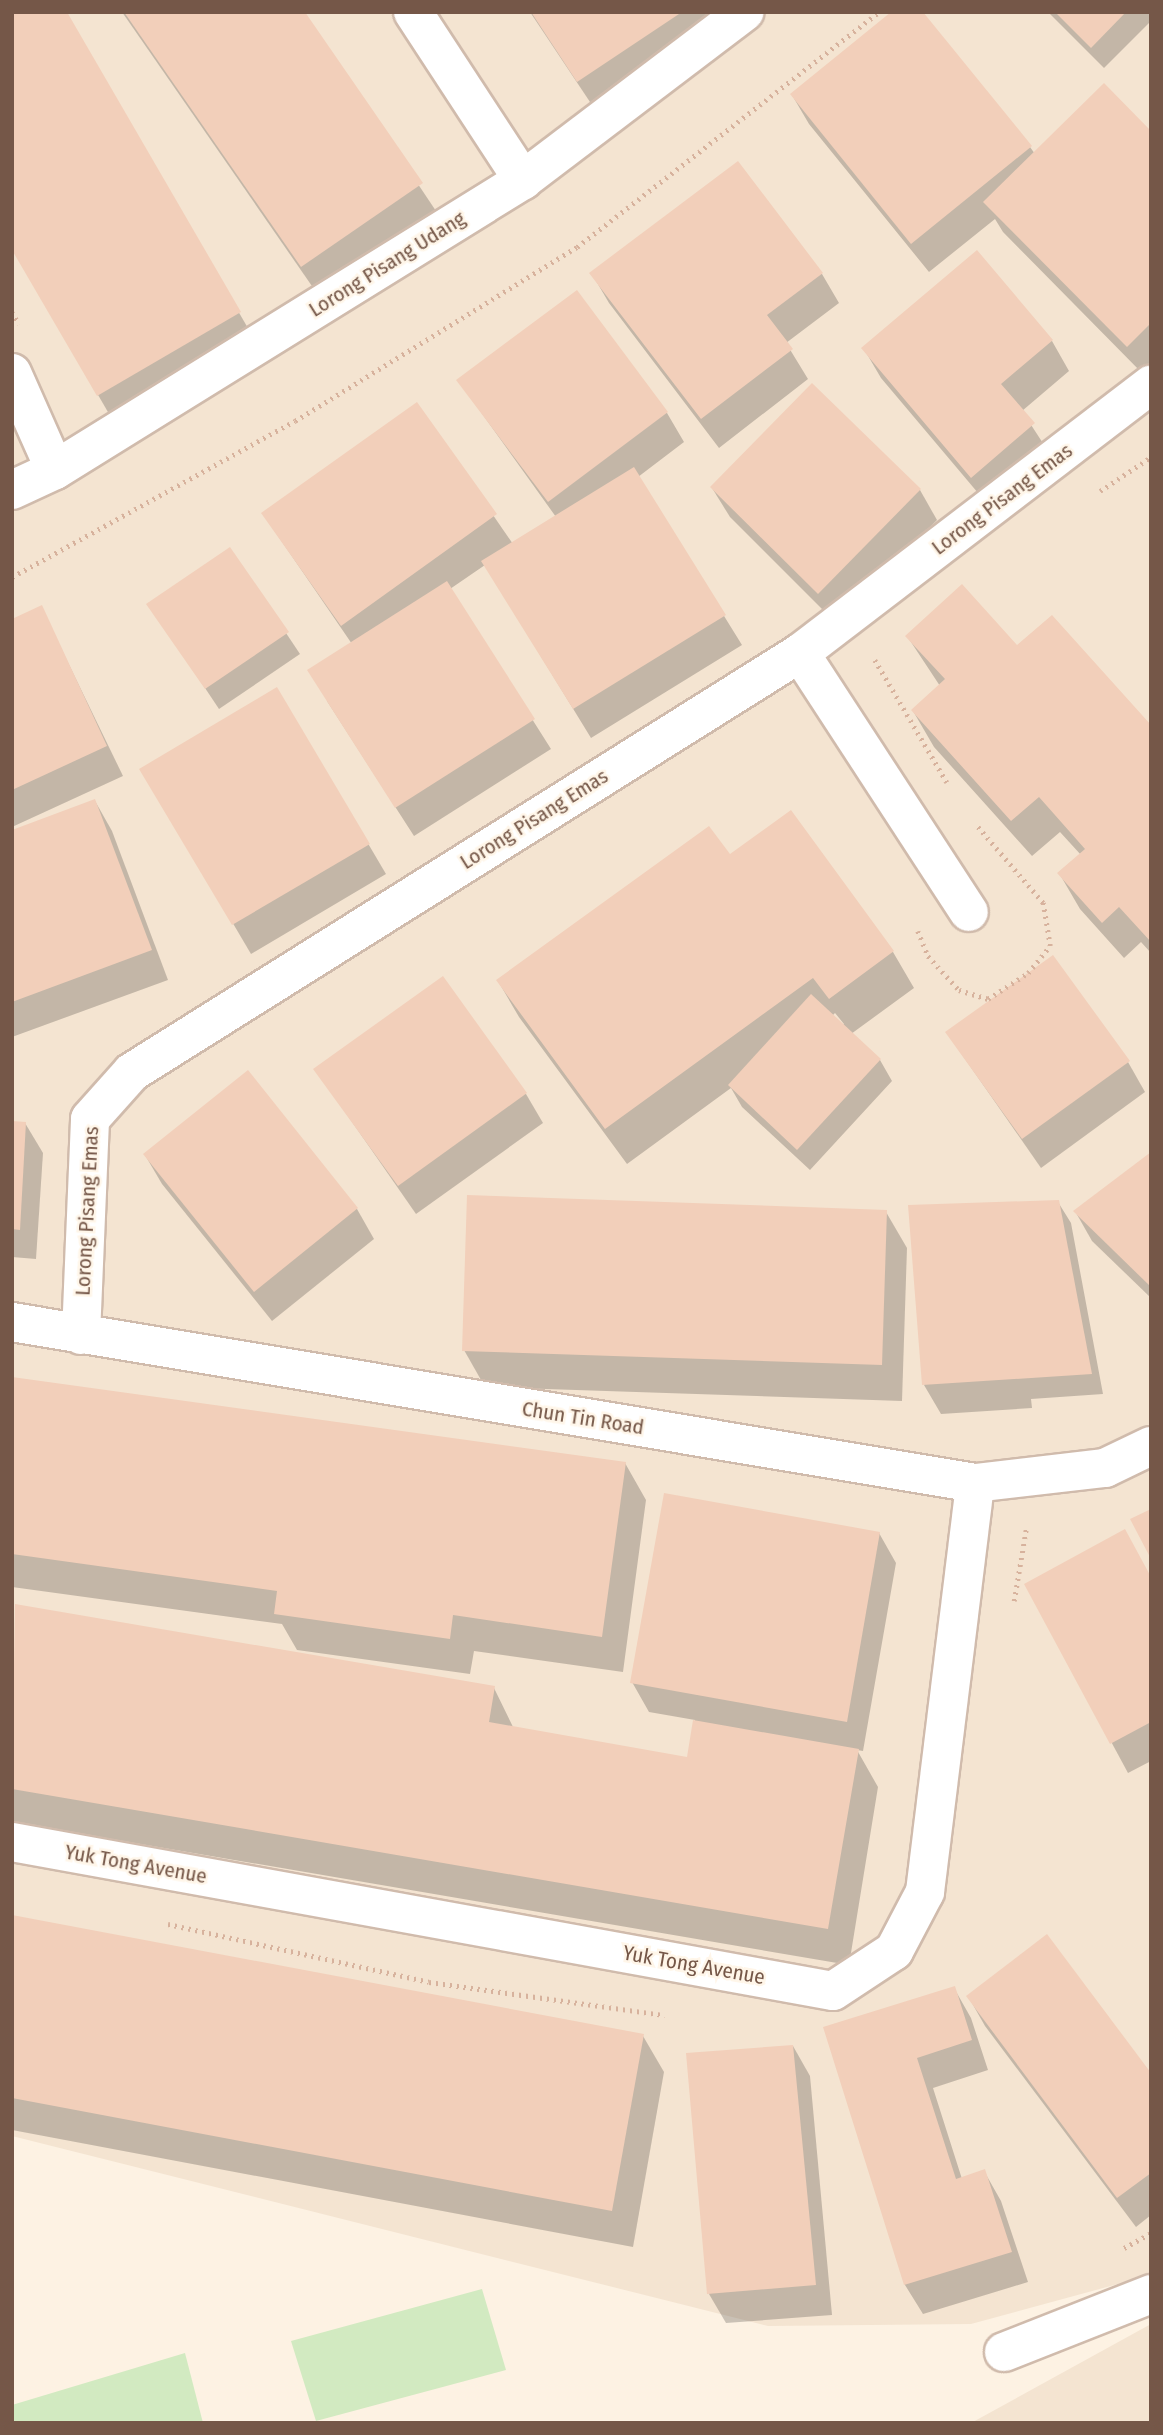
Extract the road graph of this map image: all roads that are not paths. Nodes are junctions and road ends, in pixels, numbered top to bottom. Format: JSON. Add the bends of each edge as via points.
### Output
{"nodes":[{"id":1,"x":412,"y":12,"type":"edge"},
{"id":2,"x":744,"y":12,"type":"edge"},
{"id":3,"x":523,"y":180,"type":"junction"},
{"id":4,"x":12,"y":373,"type":"edge"},
{"id":5,"x":1151,"y":385,"type":"edge"},
{"id":6,"x":55,"y":470,"type":"junction"},
{"id":7,"x":12,"y":490,"type":"edge"},
{"id":8,"x":800,"y":653,"type":"junction"},
{"id":9,"x":970,"y":912,"type":"dead end"},
{"id":10,"x":12,"y":1322,"type":"edge"},
{"id":11,"x":81,"y":1335,"type":"junction"},
{"id":12,"x":1151,"y":1446,"type":"edge"},
{"id":13,"x":975,"y":1483,"type":"junction"},
{"id":14,"x":12,"y":1842,"type":"edge"},
{"id":15,"x":1151,"y":2294,"type":"edge"},
{"id":16,"x":1004,"y":2353,"type":"dead end"}],
"edges":[{"from":1,"to":3,"type":"street"},
{"from":2,"to":3,"type":"street","name":"Lorong Pisang Udang"},
{"from":3,"to":6,"type":"street","name":"Lorong Pisang Udang"},
{"from":4,"to":6,"type":"street"},
{"from":5,"to":8,"type":"street","name":"Lorong Pisang Emas"},
{"from":6,"to":7,"type":"street","name":"Lorong Pisang Udang"},
{"from":8,"to":9,"type":"street"},
{"from":8,"to":11,"type":"street","name":"Lorong Pisang Emas","via":[[132,1072],[90,1119]]},
{"from":10,"to":11,"type":"street","name":"Chun Tin Road"},
{"from":11,"to":13,"type":"street","name":"Chun Tin Road"},
{"from":12,"to":13,"type":"street","name":"Chun Tin Road","via":[[1105,1468]]},
{"from":13,"to":14,"type":"street","name":"Yuk Tong Avenue","via":[[925,1892],[894,1951],[833,1991]]},
{"from":15,"to":16,"type":"street"}]}
